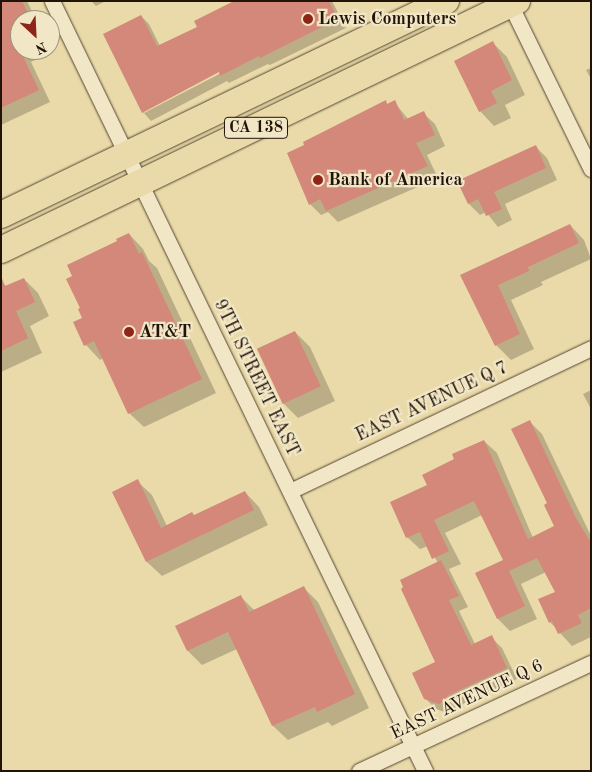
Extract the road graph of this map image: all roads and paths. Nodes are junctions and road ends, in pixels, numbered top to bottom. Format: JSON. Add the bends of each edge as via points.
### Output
{"nodes":[{"id":1,"x":52,"y":1,"type":"edge"},
{"id":2,"x":446,"y":1,"type":"edge"},
{"id":3,"x":513,"y":3,"type":"edge"},
{"id":4,"x":128,"y":156,"type":"junction"},
{"id":5,"x":591,"y":170,"type":"edge"},
{"id":6,"x":142,"y":183,"type":"junction"},
{"id":7,"x":1,"y":215,"type":"edge"},
{"id":8,"x":1,"y":250,"type":"edge"},
{"id":9,"x":591,"y":348,"type":"edge"},
{"id":10,"x":290,"y":491,"type":"junction"},
{"id":11,"x":591,"y":663,"type":"edge"},
{"id":12,"x":413,"y":746,"type":"junction"},
{"id":13,"x":359,"y":771,"type":"edge"},
{"id":14,"x":425,"y":771,"type":"edge"}],
"edges":[{"from":1,"to":4,"type":"street","name":"9TH STREET EAST"},
{"from":2,"to":4,"type":"highway","number":"CA 138"},
{"from":3,"to":5,"type":"street"},
{"from":3,"to":6,"type":"highway","number":"CA 138"},
{"from":4,"to":6,"type":"street","name":"9TH STREET EAST"},
{"from":4,"to":7,"type":"highway","number":"CA 138"},
{"from":6,"to":8,"type":"highway","number":"CA 138"},
{"from":6,"to":10,"type":"street","name":"9TH STREET EAST"},
{"from":9,"to":10,"type":"street","name":"EAST AVENUE Q 7"},
{"from":10,"to":12,"type":"street","name":"9TH STREET EAST"},
{"from":11,"to":12,"type":"street","name":"EAST AVENUE Q 6"},
{"from":12,"to":13,"type":"street","name":"EAST AVENUE Q 6"},
{"from":12,"to":14,"type":"street","name":"9TH STREET EAST"}]}
